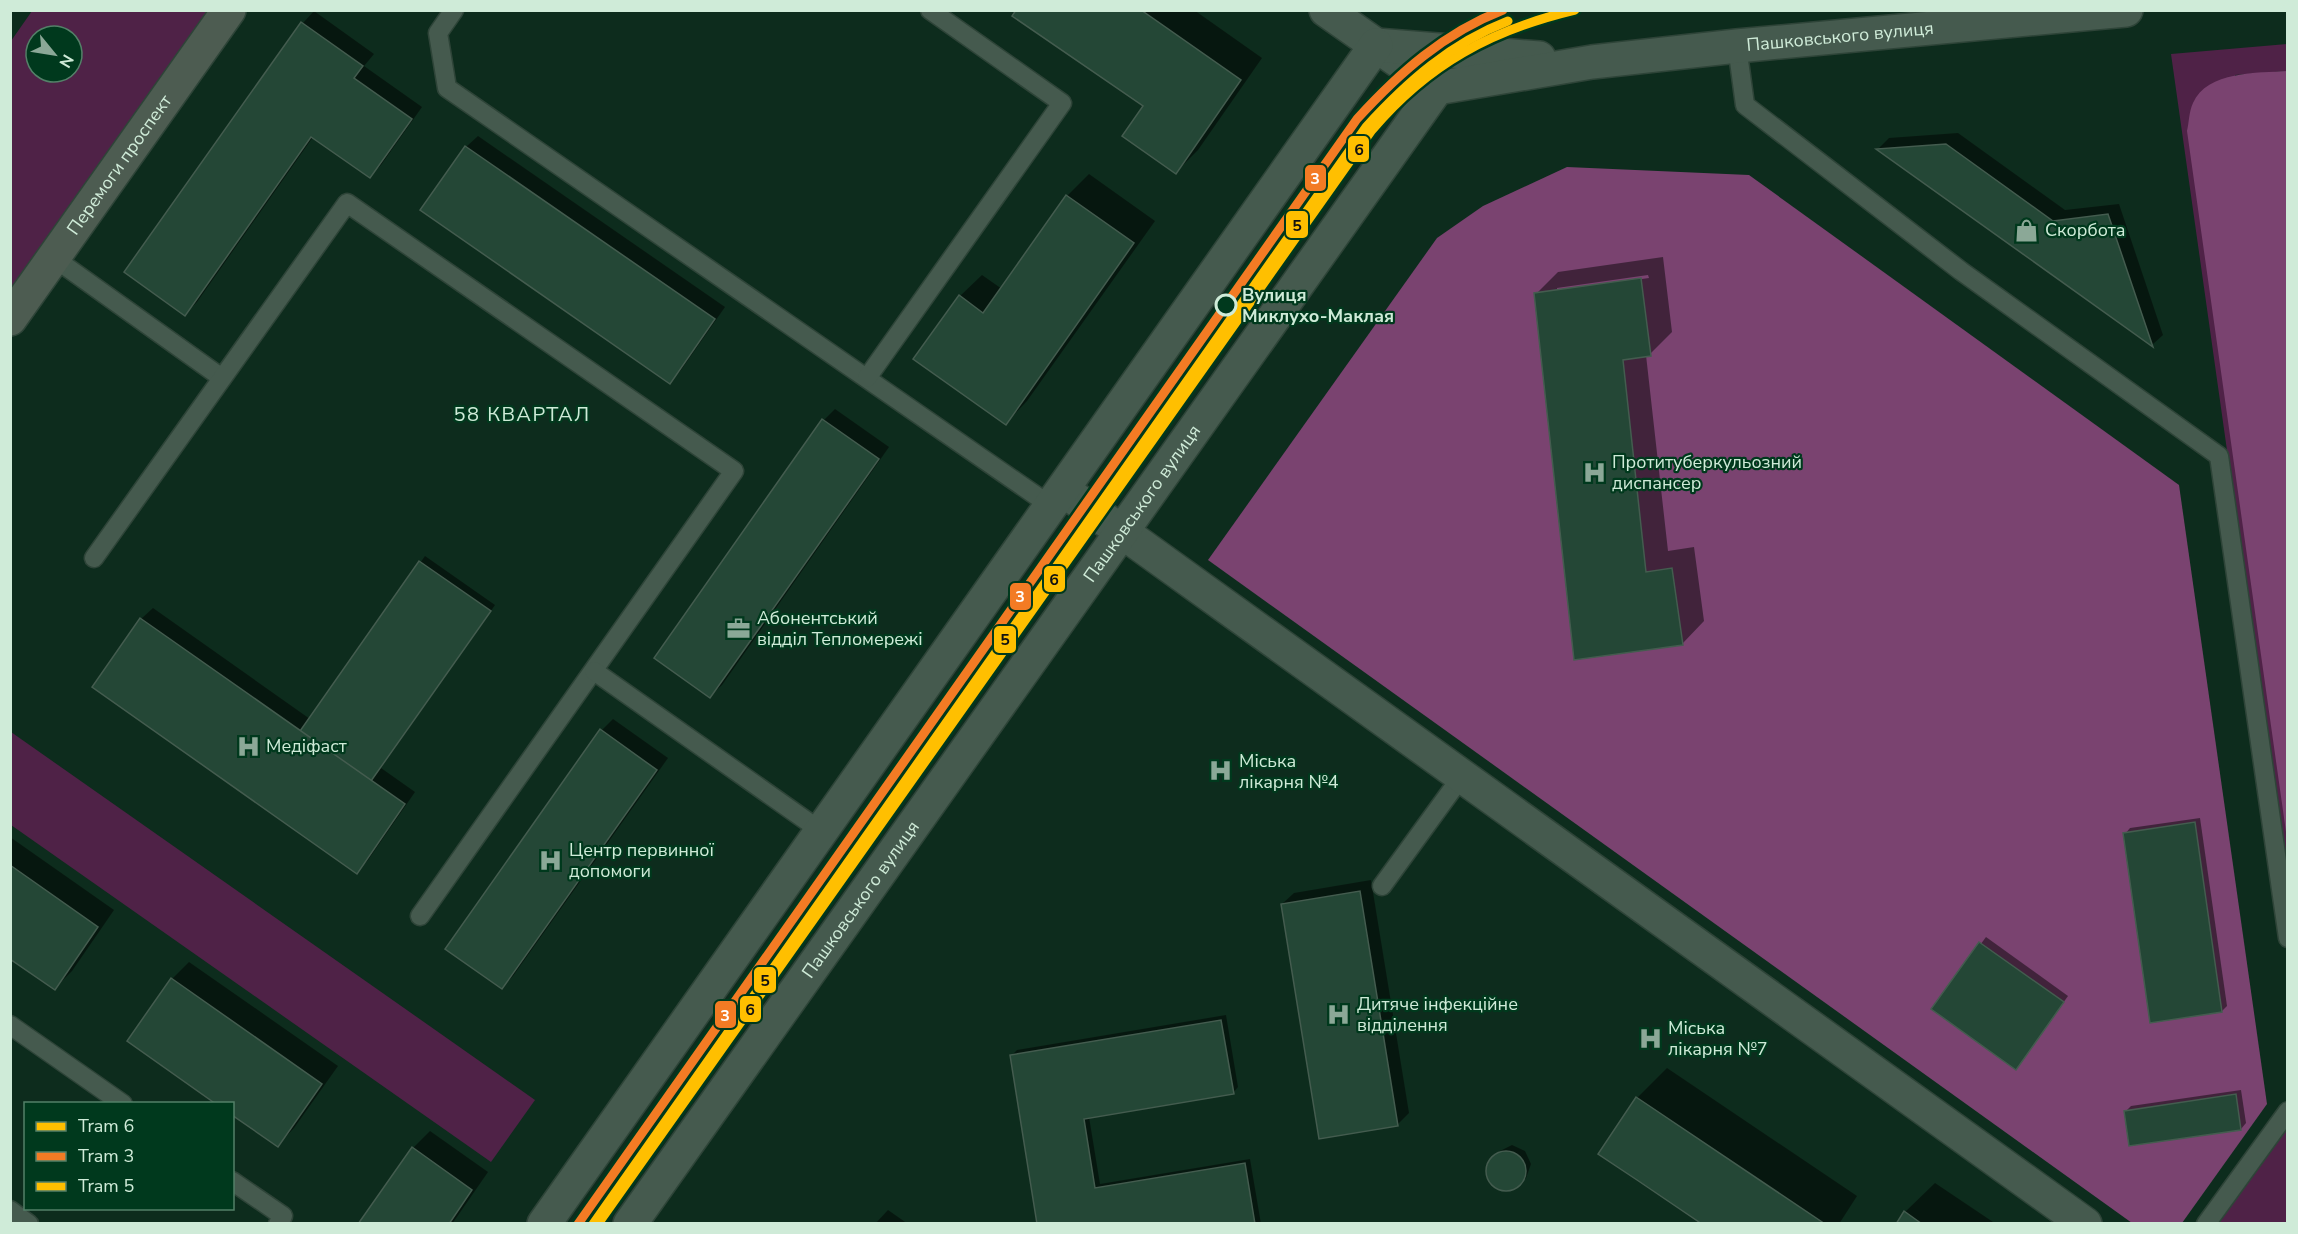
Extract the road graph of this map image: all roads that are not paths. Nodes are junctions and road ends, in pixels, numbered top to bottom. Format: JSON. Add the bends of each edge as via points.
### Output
{"nodes":[{"id":1,"x":229,"y":10,"type":"edge"},
{"id":2,"x":454,"y":10,"type":"edge"},
{"id":3,"x":930,"y":10,"type":"edge"},
{"id":4,"x":1326,"y":10,"type":"edge"},
{"id":5,"x":2126,"y":10,"type":"edge"},
{"id":6,"x":954,"y":17,"type":"edge"},
{"id":7,"x":1376,"y":45,"type":"junction"},
{"id":8,"x":1737,"y":46,"type":"junction"},
{"id":9,"x":1592,"y":62,"type":"junction"},
{"id":10,"x":1437,"y":88,"type":"junction"},
{"id":11,"x":54,"y":258,"type":"junction"},
{"id":12,"x":10,"y":319,"type":"edge"},
{"id":13,"x":222,"y":378,"type":"junction"},
{"id":14,"x":867,"y":378,"type":"junction"},
{"id":15,"x":1057,"y":498,"type":"junction"},
{"id":16,"x":1121,"y":531,"type":"junction"},
{"id":17,"x":94,"y":558,"type":"dead end"},
{"id":18,"x":594,"y":670,"type":"junction"},
{"id":19,"x":1462,"y":776,"type":"junction"},
{"id":20,"x":821,"y":831,"type":"junction"},
{"id":21,"x":1383,"y":886,"type":"dead end"},
{"id":22,"x":420,"y":916,"type":"dead end"},
{"id":23,"x":2288,"y":938,"type":"edge"},
{"id":24,"x":12,"y":1029,"type":"edge"},
{"id":25,"x":120,"y":1102,"type":"edge"},
{"id":26,"x":2288,"y":1111,"type":"edge"},
{"id":27,"x":234,"y":1182,"type":"edge"},
{"id":28,"x":10,"y":1210,"type":"edge"},
{"id":29,"x":29,"y":1224,"type":"edge"},
{"id":30,"x":278,"y":1224,"type":"edge"},
{"id":31,"x":544,"y":1224,"type":"edge"},
{"id":32,"x":630,"y":1224,"type":"edge"},
{"id":33,"x":2085,"y":1224,"type":"edge"},
{"id":34,"x":2206,"y":1224,"type":"edge"}],
"edges":[{"from":1,"to":11,"type":"main road","name":"Перемоги проспект"},
{"from":2,"to":14,"type":"lane","via":[[438,33],[447,88]]},
{"from":3,"to":6,"type":"lane"},
{"from":4,"to":7,"type":"street"},
{"from":5,"to":8,"type":"street","name":"Пашковського вулиця"},
{"from":6,"to":14,"type":"lane","via":[[1062,102]]},
{"from":7,"to":9,"type":"street","name":"Пашковського вулиця"},
{"from":7,"to":10,"type":"street"},
{"from":7,"to":15,"type":"street"},
{"from":8,"to":9,"type":"street","name":"Пашковського вулиця"},
{"from":8,"to":23,"type":"lane","via":[[1745,105],[1961,270],[2218,456]]},
{"from":9,"to":10,"type":"street","name":"Пашковського вулиця"},
{"from":10,"to":16,"type":"street","name":"Пашковського вулиця"},
{"from":11,"to":12,"type":"main road","name":"Перемоги проспект"},
{"from":11,"to":13,"type":"lane"},
{"from":13,"to":17,"type":"lane"},
{"from":13,"to":18,"type":"lane","via":[[348,202],[734,471]]},
{"from":14,"to":15,"type":"lane"},
{"from":15,"to":16,"type":"street"},
{"from":15,"to":20,"type":"street"},
{"from":16,"to":19,"type":"street"},
{"from":16,"to":32,"type":"street","name":"Пашковського вулиця"},
{"from":18,"to":20,"type":"lane"},
{"from":18,"to":22,"type":"lane"},
{"from":19,"to":21,"type":"lane"},
{"from":19,"to":33,"type":"street"},
{"from":20,"to":31,"type":"street"},
{"from":24,"to":25,"type":"lane"},
{"from":26,"to":34,"type":"lane"},
{"from":27,"to":30,"type":"lane","via":[[283,1216]]},
{"from":28,"to":29,"type":"lane"}]}
